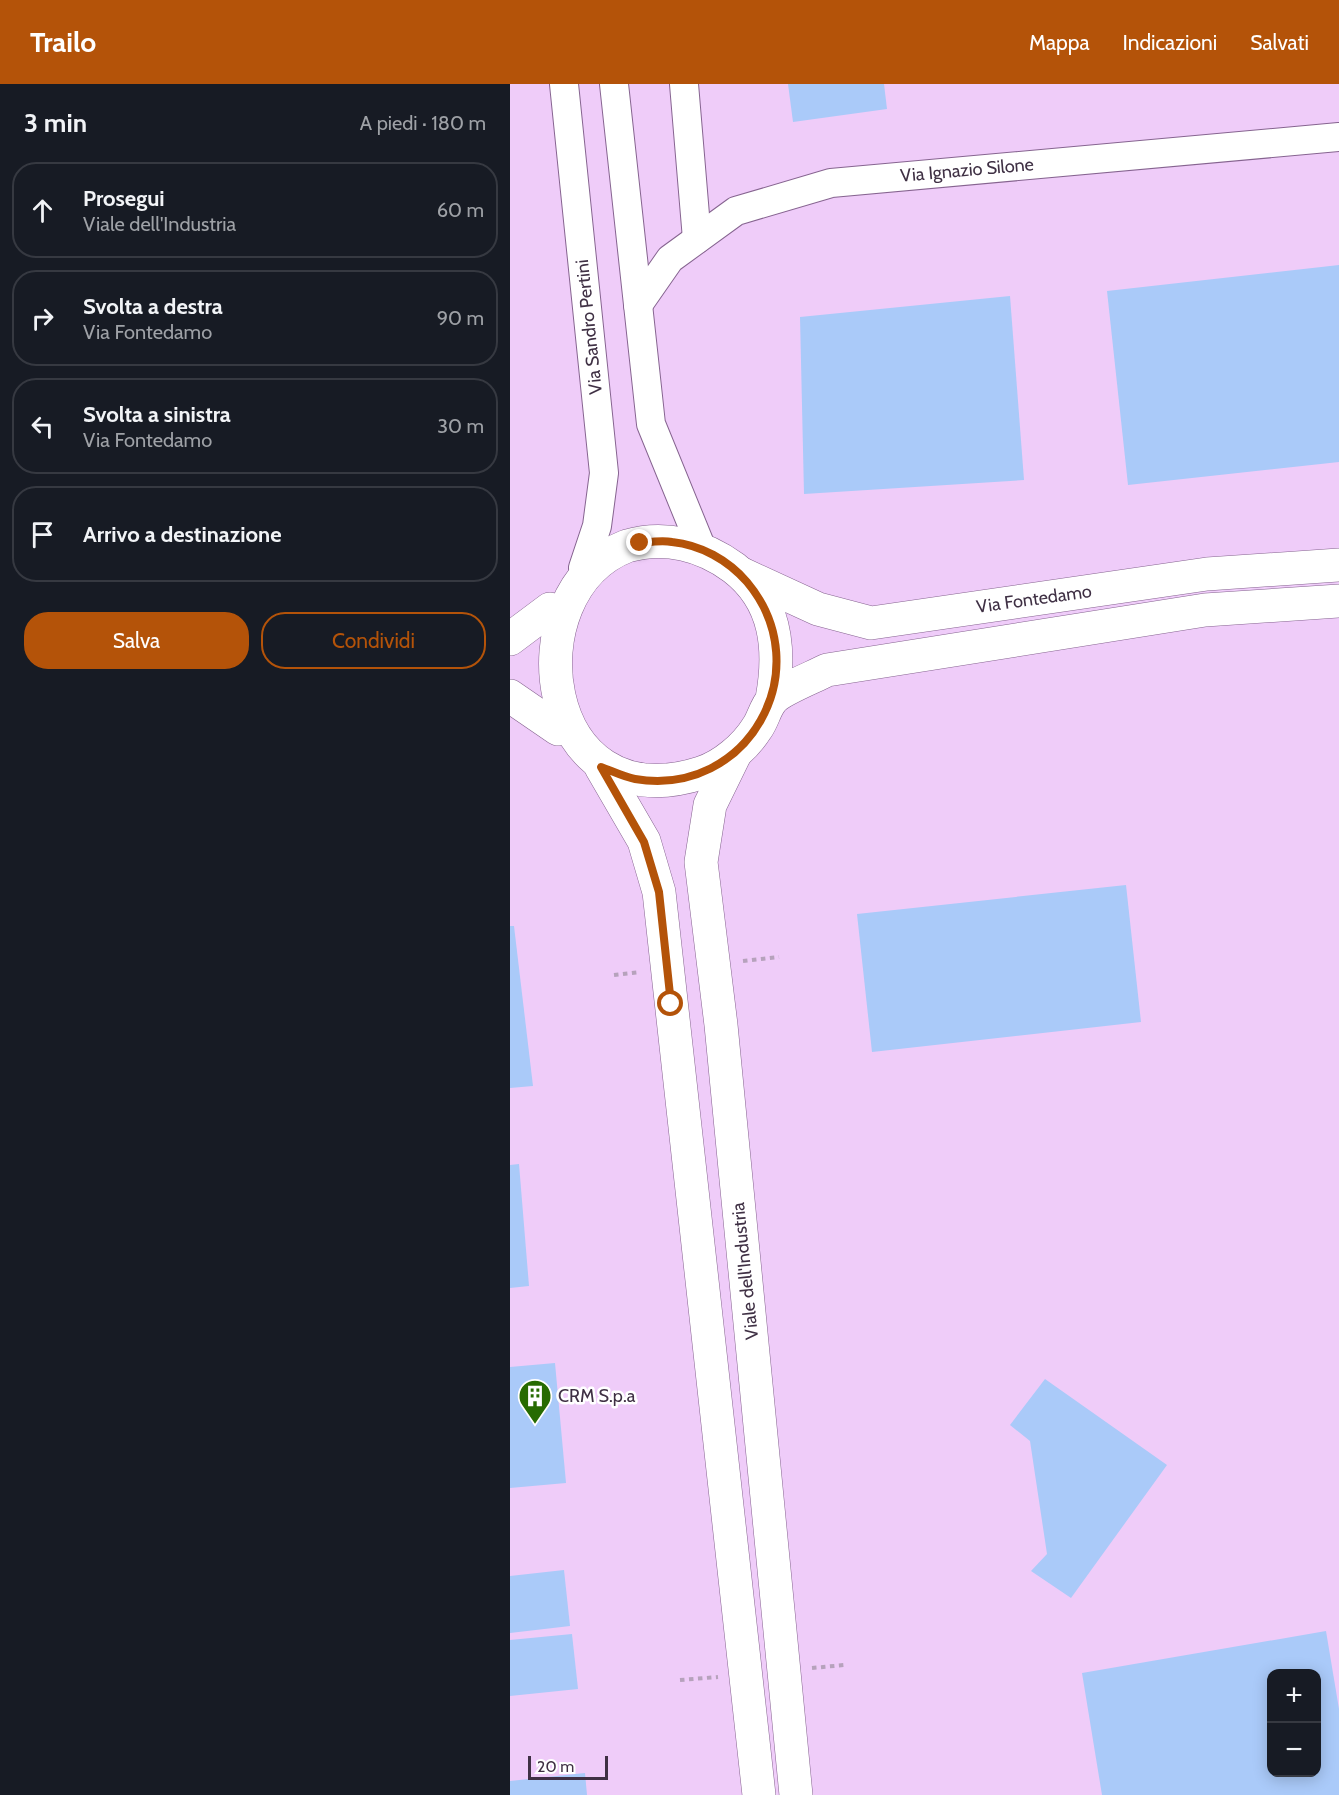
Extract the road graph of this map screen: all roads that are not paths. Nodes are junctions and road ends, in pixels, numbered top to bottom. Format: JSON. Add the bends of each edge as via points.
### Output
{"nodes":[{"id":1,"x":564,"y":84,"type":"edge"},
{"id":2,"x":614,"y":84,"type":"edge"},
{"id":3,"x":684,"y":84,"type":"edge"},
{"id":4,"x":1339,"y":137,"type":"edge"},
{"id":5,"x":697,"y":239,"type":"junction"},
{"id":6,"x":638,"y":305,"type":"junction"},
{"id":7,"x":702,"y":549,"type":"junction"},
{"id":8,"x":1339,"y":565,"type":"edge"},
{"id":9,"x":583,"y":568,"type":"junction"},
{"id":10,"x":738,"y":572,"type":"junction"},
{"id":11,"x":1339,"y":601,"type":"edge"},
{"id":12,"x":550,"y":609,"type":"junction"},
{"id":13,"x":510,"y":639,"type":"edge"},
{"id":14,"x":510,"y":696,"type":"edge"},
{"id":15,"x":772,"y":699,"type":"junction"},
{"id":16,"x":559,"y":730,"type":"junction"},
{"id":17,"x":735,"y":754,"type":"junction"},
{"id":18,"x":601,"y":767,"type":"junction"},
{"id":19,"x":759,"y":1795,"type":"edge"},
{"id":20,"x":796,"y":1795,"type":"edge"}],
"edges":[{"from":1,"to":9,"type":"street","name":"Via Sandro Pertini","via":[[604,473],[597,526]]},
{"from":2,"to":6,"type":"street"},
{"from":3,"to":5,"type":"street"},
{"from":4,"to":5,"type":"street","name":"Via Ignazio Silone","via":[[831,183],[736,211]]},
{"from":5,"to":6,"type":"street","name":"Via Ignazio Silone","via":[[670,259]]},
{"from":6,"to":7,"type":"street","via":[[651,424]]},
{"from":7,"to":9,"type":"main road","name":"Via Fontedamo","via":[[671,542],[640,543],[609,551]]},
{"from":7,"to":10,"type":"main road","name":"Via Fontedamo"},
{"from":8,"to":10,"type":"main road","name":"Via Fontedamo","via":[[1207,574],[871,623],[818,609]]},
{"from":9,"to":12,"type":"main road","name":"Via Fontedamo"},
{"from":10,"to":15,"type":"main road","name":"Via Fontedamo","via":[[761,598],[774,630],[778,665]]},
{"from":11,"to":15,"type":"main road","name":"Via Fontedamo","via":[[1205,610],[827,670]]},
{"from":12,"to":13,"type":"main road","name":"Via Fontedamo"},
{"from":12,"to":16,"type":"main road","name":"Via Fontedamo","via":[[540,639],[538,671],[545,702]]},
{"from":14,"to":16,"type":"main road","name":"Via Fontedamo"},
{"from":15,"to":17,"type":"main road","name":"Via Fontedamo","via":[[757,729]]},
{"from":16,"to":18,"type":"main road","name":"Via Fontedamo","via":[[578,751]]},
{"from":17,"to":18,"type":"main road","name":"Via Fontedamo","via":[[704,772],[670,781],[634,779]]},
{"from":17,"to":20,"type":"main road","name":"Viale dell'Industria","via":[[710,805],[701,862],[722,1037]]},
{"from":18,"to":19,"type":"main road","via":[[644,842],[659,892]]}]}
